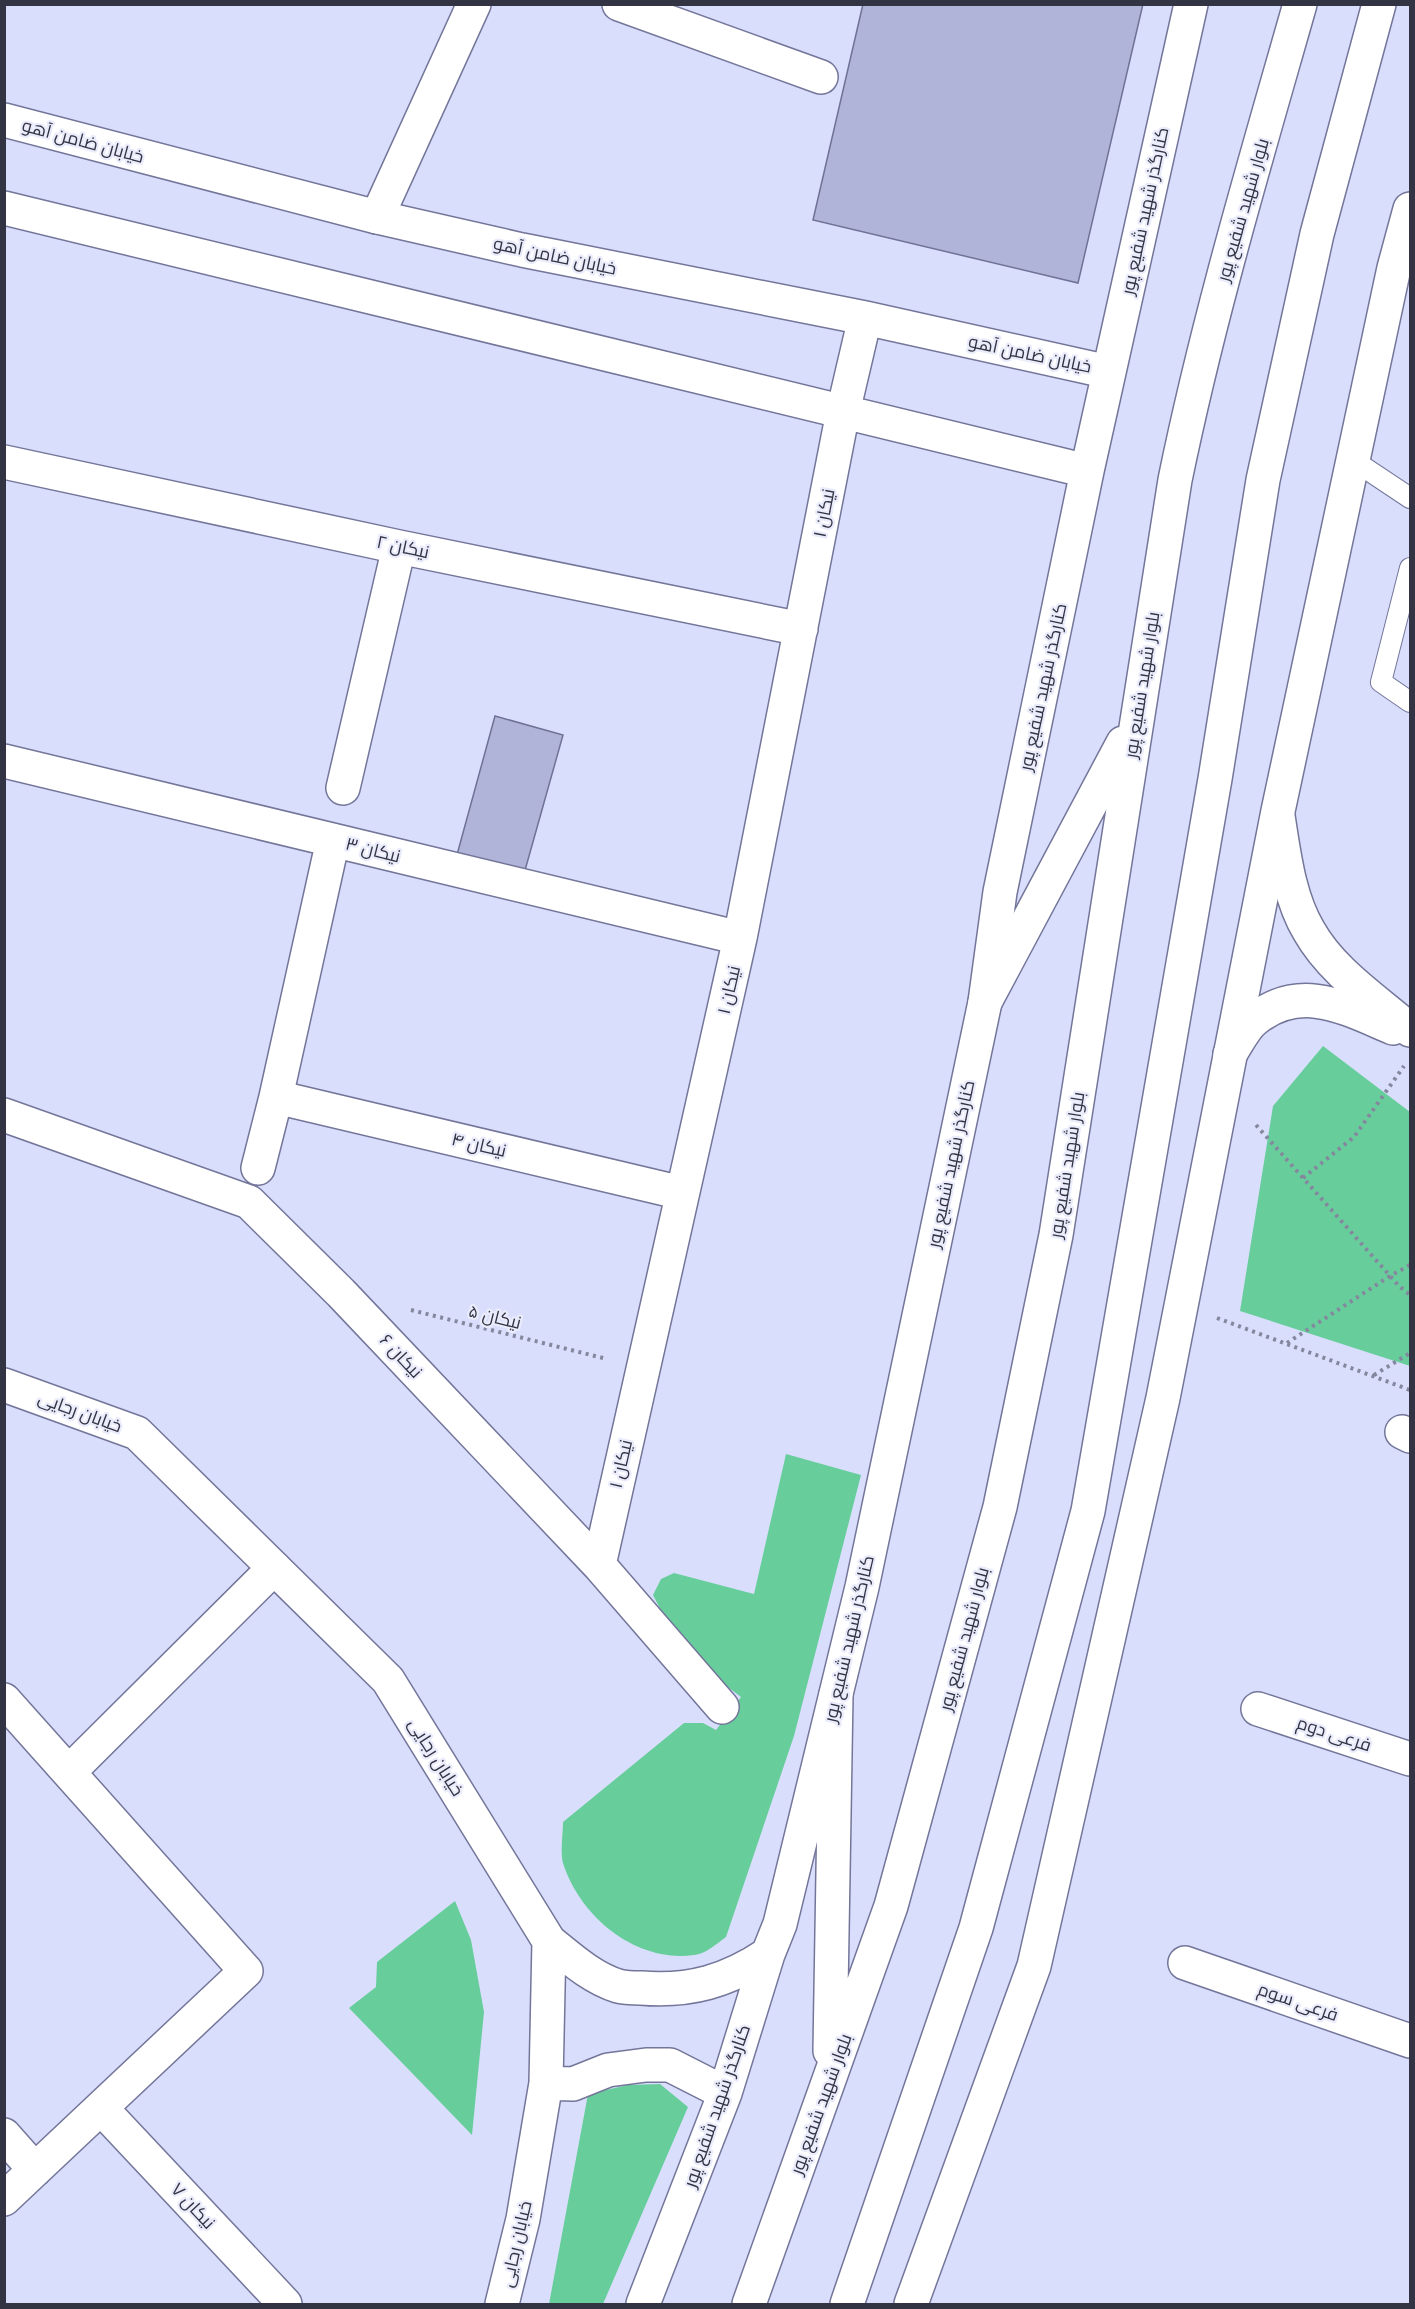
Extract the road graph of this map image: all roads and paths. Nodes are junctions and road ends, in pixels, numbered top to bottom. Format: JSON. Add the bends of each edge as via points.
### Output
{"nodes":[{"id":1,"x":474,"y":4,"type":"edge"},
{"id":2,"x":619,"y":4,"type":"edge"},
{"id":3,"x":1191,"y":4,"type":"edge"},
{"id":4,"x":1300,"y":4,"type":"edge"},
{"id":5,"x":1379,"y":4,"type":"edge"},
{"id":6,"x":820,"y":77,"type":"dead end"},
{"id":7,"x":4,"y":120,"type":"edge"},
{"id":8,"x":4,"y":208,"type":"edge"},
{"id":9,"x":1410,"y":209,"type":"edge"},
{"id":10,"x":377,"y":217,"type":"junction"},
{"id":11,"x":865,"y":318,"type":"junction"},
{"id":12,"x":1109,"y":372,"type":"junction"},
{"id":13,"x":843,"y":412,"type":"junction"},
{"id":14,"x":1353,"y":460,"type":"junction"},
{"id":15,"x":4,"y":462,"type":"edge"},
{"id":16,"x":1088,"y":471,"type":"junction"},
{"id":17,"x":1410,"y":498,"type":"edge"},
{"id":18,"x":399,"y":547,"type":"junction"},
{"id":19,"x":1410,"y":568,"type":"edge"},
{"id":20,"x":801,"y":628,"type":"junction"},
{"id":21,"x":1410,"y":702,"type":"edge"},
{"id":22,"x":1136,"y":720,"type":"junction"},
{"id":23,"x":4,"y":761,"type":"edge"},
{"id":24,"x":343,"y":788,"type":"dead end"},
{"id":25,"x":1278,"y":811,"type":"junction"},
{"id":26,"x":333,"y":840,"type":"junction"},
{"id":27,"x":740,"y":938,"type":"junction"},
{"id":28,"x":985,"y":1002,"type":"junction"},
{"id":29,"x":1410,"y":1030,"type":"edge"},
{"id":30,"x":1407,"y":1050,"type":"edge"},
{"id":31,"x":1230,"y":1054,"type":"junction"},
{"id":32,"x":1223,"y":1088,"type":"junction"},
{"id":33,"x":276,"y":1097,"type":"junction"},
{"id":34,"x":4,"y":1115,"type":"edge"},
{"id":35,"x":258,"y":1168,"type":"dead end"},
{"id":36,"x":1303,"y":1178,"type":"junction"},
{"id":37,"x":682,"y":1193,"type":"junction"},
{"id":38,"x":1410,"y":1266,"type":"edge"},
{"id":39,"x":1390,"y":1276,"type":"junction"},
{"id":40,"x":1410,"y":1295,"type":"edge"},
{"id":41,"x":1180,"y":1305,"type":"junction"},
{"id":42,"x":411,"y":1310,"type":"dead end"},
{"id":43,"x":1287,"y":1342,"type":"junction"},
{"id":44,"x":1410,"y":1353,"type":"edge"},
{"id":45,"x":643,"y":1368,"type":"junction"},
{"id":46,"x":1373,"y":1376,"type":"junction"},
{"id":47,"x":4,"y":1384,"type":"edge"},
{"id":48,"x":1410,"y":1390,"type":"edge"},
{"id":49,"x":599,"y":1565,"type":"junction"},
{"id":50,"x":274,"y":1568,"type":"junction"},
{"id":51,"x":836,"y":1695,"type":"junction"},
{"id":52,"x":4,"y":1700,"type":"edge"},
{"id":53,"x":722,"y":1707,"type":"dead end"},
{"id":54,"x":1258,"y":1710,"type":"dead end"},
{"id":55,"x":1410,"y":1759,"type":"edge"},
{"id":56,"x":69,"y":1772,"type":"junction"},
{"id":57,"x":549,"y":1941,"type":"junction"},
{"id":58,"x":768,"y":1954,"type":"junction"},
{"id":59,"x":1185,"y":1963,"type":"dead end"},
{"id":60,"x":1410,"y":2041,"type":"edge"},
{"id":61,"x":830,"y":2081,"type":"junction"},
{"id":62,"x":546,"y":2083,"type":"junction"},
{"id":63,"x":725,"y":2093,"type":"junction"},
{"id":64,"x":101,"y":2108,"type":"junction"},
{"id":65,"x":4,"y":2135,"type":"edge"},
{"id":66,"x":35,"y":2170,"type":"junction"},
{"id":67,"x":4,"y":2199,"type":"edge"},
{"id":68,"x":266,"y":2298,"type":"edge"},
{"id":69,"x":502,"y":2304,"type":"edge"},
{"id":70,"x":643,"y":2304,"type":"edge"},
{"id":71,"x":749,"y":2304,"type":"edge"},
{"id":72,"x":847,"y":2304,"type":"edge"},
{"id":73,"x":911,"y":2304,"type":"edge"}],
"edges":[{"from":1,"to":10,"type":"street"},
{"from":2,"to":6,"type":"street"},
{"from":3,"to":12,"type":"street","name":"کنارگذر شهید شفیع پور"},
{"from":4,"to":22,"type":"street","name":"بلوار شهید شفیع پور","via":[[1194,389],[1175,480]]},
{"from":5,"to":72,"type":"street","via":[[1317,234],[1263,480],[1088,1511],[976,1928]]},
{"from":7,"to":10,"type":"street","name":"خیابان ضامن آهو"},
{"from":8,"to":13,"type":"street"},
{"from":9,"to":14,"type":"street"},
{"from":10,"to":11,"type":"street","name":"خیابان ضامن آهو"},
{"from":11,"to":12,"type":"street","name":"خیابان ضامن آهو"},
{"from":11,"to":13,"type":"street","name":"نیکان ۱"},
{"from":12,"to":16,"type":"street","name":"کنارگذر شهید شفیع پور"},
{"from":13,"to":16,"type":"street"},
{"from":13,"to":20,"type":"street","name":"نیکان ۱"},
{"from":14,"to":17,"type":"lane"},
{"from":14,"to":25,"type":"street"},
{"from":15,"to":18,"type":"street","name":"نیکان ۲"},
{"from":16,"to":28,"type":"street","name":"کنارگذر شهید شفیع پور","via":[[1000,892]]},
{"from":18,"to":20,"type":"street","name":"نیکان ۲"},
{"from":18,"to":24,"type":"street"},
{"from":19,"to":21,"type":"lane","via":[[1381,682]]},
{"from":20,"to":27,"type":"street","name":"نیکان ۱"},
{"from":22,"to":28,"type":"street"},
{"from":22,"to":61,"type":"street","name":"بلوار شهید شفیع پور","via":[[1056,1235],[1000,1507],[891,1906]]},
{"from":23,"to":26,"type":"street","name":"نیکان ۳"},
{"from":25,"to":29,"type":"street","via":[[1288,878],[1308,931],[1336,966]]},
{"from":25,"to":31,"type":"street"},
{"from":26,"to":27,"type":"street","name":"نیکان ۳"},
{"from":26,"to":33,"type":"street"},
{"from":27,"to":37,"type":"street","name":"نیکان ۱"},
{"from":28,"to":51,"type":"street","name":"کنارگذر شهید شفیع پور","via":[[865,1576]]},
{"from":30,"to":31,"type":"street","via":[[1334,1003],[1303,1000],[1277,1007],[1253,1021]]},
{"from":30,"to":36,"type":"path","via":[[1354,1137]]},
{"from":31,"to":32,"type":"street"},
{"from":32,"to":36,"type":"path"},
{"from":32,"to":41,"type":"street"},
{"from":33,"to":35,"type":"street"},
{"from":33,"to":37,"type":"street","name":"نیکان ۴"},
{"from":34,"to":49,"type":"street","name":"نیکان ۶","via":[[249,1202],[341,1293]]},
{"from":36,"to":39,"type":"path"},
{"from":37,"to":45,"type":"street","name":"نیکان ۱"},
{"from":38,"to":39,"type":"path"},
{"from":39,"to":40,"type":"path"},
{"from":39,"to":43,"type":"path"},
{"from":41,"to":43,"type":"path"},
{"from":41,"to":73,"type":"street","via":[[1034,1966]]},
{"from":42,"to":45,"type":"path","name":"نیکان ۵"},
{"from":43,"to":46,"type":"path"},
{"from":44,"to":46,"type":"path"},
{"from":45,"to":49,"type":"street","name":"نیکان ۱"},
{"from":46,"to":48,"type":"path"},
{"from":47,"to":50,"type":"street","name":"خیابان رجایی","via":[[137,1433]]},
{"from":49,"to":53,"type":"street","name":"نیکان ۶"},
{"from":50,"to":56,"type":"street"},
{"from":50,"to":57,"type":"street","name":"خیابان رجایی","via":[[388,1680]]},
{"from":51,"to":58,"type":"street","name":"کنارگذر شهید شفیع پور","via":[[780,1924]]},
{"from":51,"to":61,"type":"street"},
{"from":52,"to":56,"type":"street"},
{"from":54,"to":55,"type":"street","name":"فرعی دوم"},
{"from":56,"to":64,"type":"street","via":[[246,1971]]},
{"from":57,"to":58,"type":"street","via":[[581,1967],[619,1986],[665,1990],[709,1984],[744,1970]]},
{"from":57,"to":62,"type":"street","name":"خیابان رجایی"},
{"from":58,"to":63,"type":"street","name":"کنارگذر شهید شفیع پور"},
{"from":59,"to":60,"type":"street","name":"فرعی سوم"},
{"from":61,"to":71,"type":"street","name":"بلوار شهید شفیع پور"},
{"from":62,"to":63,"type":"street","via":[[573,2084],[608,2070],[670,2065]]},
{"from":62,"to":69,"type":"street","name":"خیابان رجایی","via":[[523,2219]]},
{"from":63,"to":70,"type":"street","name":"کنارگذر شهید شفیع پور"},
{"from":64,"to":66,"type":"street"},
{"from":64,"to":68,"type":"street","name":"نیکان ۷"},
{"from":65,"to":66,"type":"street"},
{"from":66,"to":67,"type":"street"}]}
